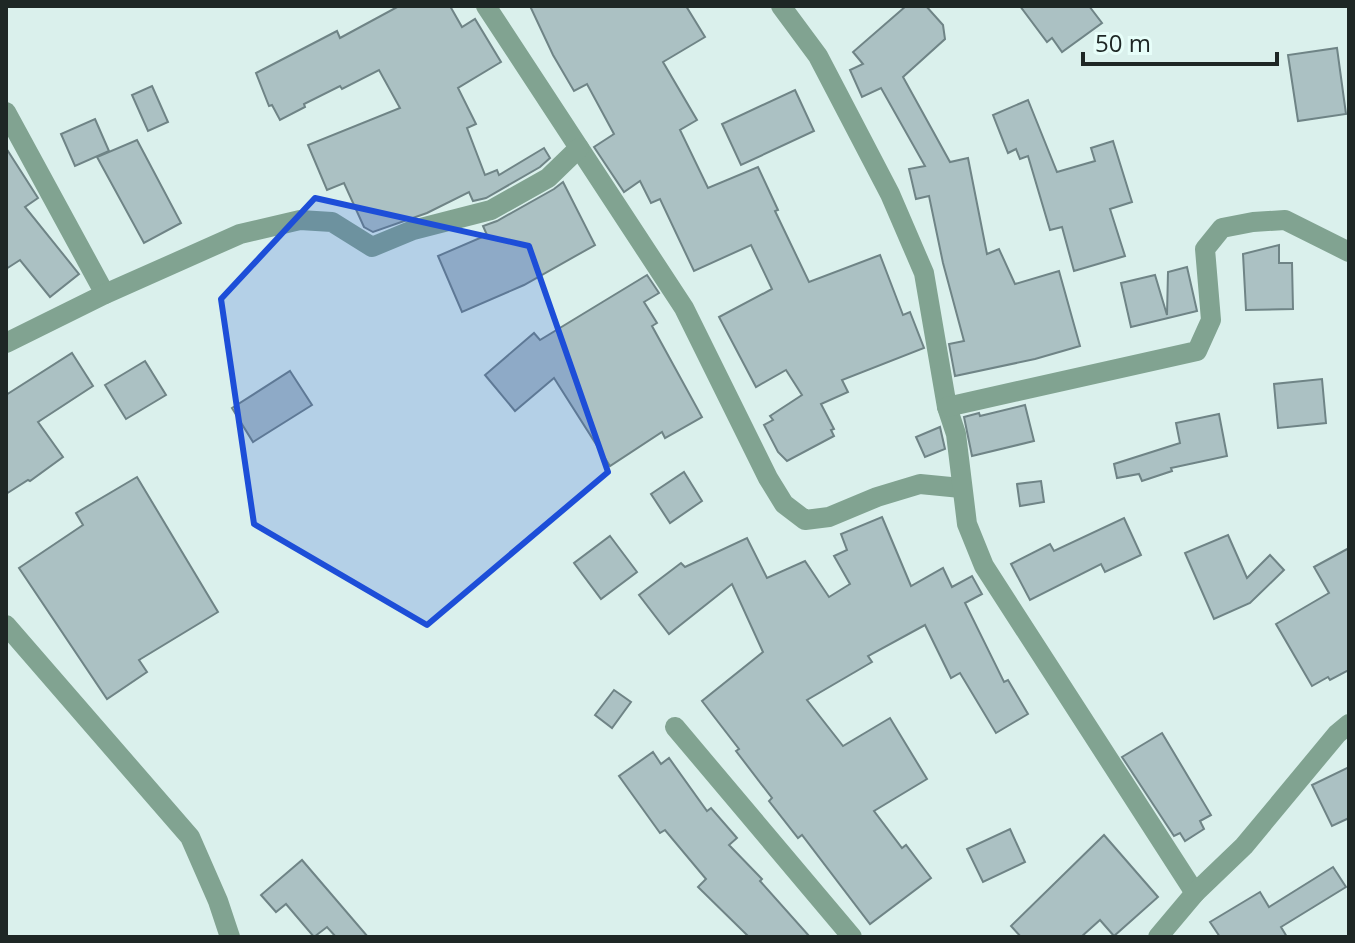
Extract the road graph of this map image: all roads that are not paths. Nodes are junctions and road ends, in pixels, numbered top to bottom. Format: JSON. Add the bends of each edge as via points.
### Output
{"nodes":[{"id":1,"x":486,"y":6,"type":"edge"},
{"id":2,"x":781,"y":6,"type":"edge"},
{"id":3,"x":6,"y":112,"type":"edge"},
{"id":4,"x":579,"y":148,"type":"junction"},
{"id":5,"x":1349,"y":252,"type":"edge"},
{"id":6,"x":105,"y":294,"type":"junction"},
{"id":7,"x":6,"y":343,"type":"edge"},
{"id":8,"x":947,"y":407,"type":"junction"},
{"id":9,"x":961,"y":488,"type":"junction"},
{"id":10,"x":6,"y":625,"type":"edge"},
{"id":11,"x":1349,"y":724,"type":"edge"},
{"id":12,"x":675,"y":727,"type":"dead end"},
{"id":13,"x":1195,"y":893,"type":"junction"},
{"id":14,"x":230,"y":937,"type":"edge"},
{"id":15,"x":852,"y":937,"type":"edge"},
{"id":16,"x":1158,"y":937,"type":"edge"}],
"edges":[{"from":1,"to":4,"type":"street"},
{"from":2,"to":8,"type":"street","via":[[818,56],[890,194],[924,273]]},
{"from":3,"to":6,"type":"street"},
{"from":4,"to":6,"type":"street","via":[[548,178],[491,210],[413,230],[372,247],[332,222],[300,220],[240,234]]},
{"from":4,"to":9,"type":"street","via":[[684,308],[784,504],[805,520],[829,517],[920,484]]},
{"from":5,"to":8,"type":"street","via":[[1285,220],[1222,228],[1205,249],[1211,320],[1197,351]]},
{"from":6,"to":7,"type":"street"},
{"from":8,"to":9,"type":"street","via":[[956,434]]},
{"from":9,"to":13,"type":"street","via":[[967,524],[984,566]]},
{"from":10,"to":14,"type":"street","via":[[190,837]]},
{"from":11,"to":13,"type":"street","via":[[1244,846]]},
{"from":12,"to":15,"type":"street"},
{"from":13,"to":16,"type":"street"}]}
